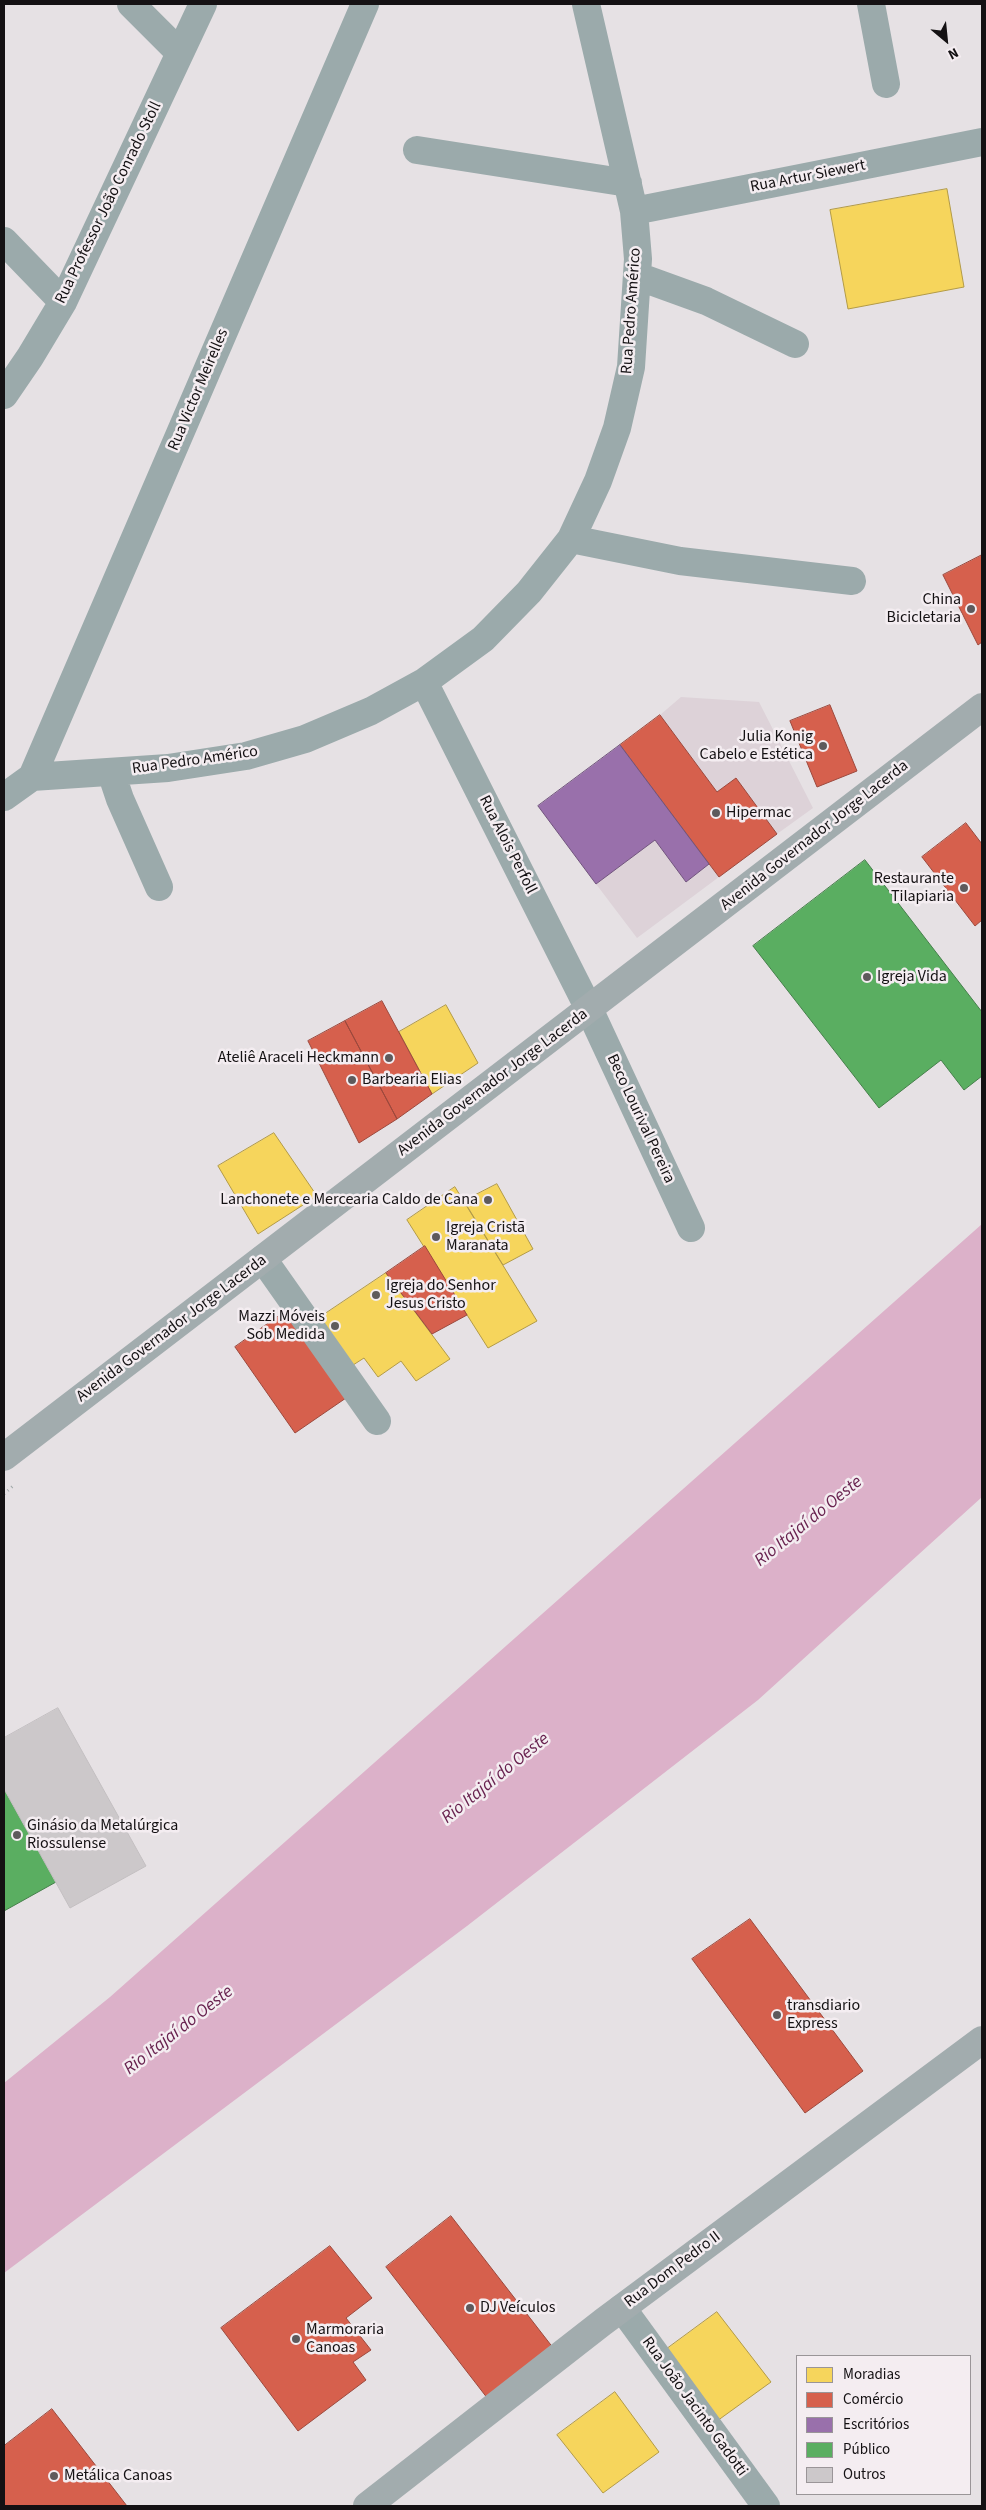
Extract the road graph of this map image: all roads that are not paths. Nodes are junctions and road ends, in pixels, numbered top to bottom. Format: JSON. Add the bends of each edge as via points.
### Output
{"nodes":[{"id":1,"x":131,"y":4,"type":"edge"},
{"id":2,"x":203,"y":4,"type":"edge"},
{"id":3,"x":365,"y":4,"type":"edge"},
{"id":4,"x":586,"y":4,"type":"edge"},
{"id":5,"x":871,"y":4,"type":"edge"},
{"id":6,"x":180,"y":53,"type":"junction"},
{"id":7,"x":886,"y":84,"type":"dead end"},
{"id":8,"x":982,"y":142,"type":"edge"},
{"id":9,"x":417,"y":150,"type":"dead end"},
{"id":10,"x":628,"y":183,"type":"junction"},
{"id":11,"x":634,"y":211,"type":"junction"},
{"id":12,"x":4,"y":240,"type":"edge"},
{"id":13,"x":637,"y":276,"type":"junction"},
{"id":14,"x":62,"y":302,"type":"junction"},
{"id":15,"x":795,"y":344,"type":"dead end"},
{"id":16,"x":4,"y":395,"type":"edge"},
{"id":17,"x":571,"y":539,"type":"junction"},
{"id":18,"x":852,"y":581,"type":"dead end"},
{"id":19,"x":424,"y":682,"type":"junction"},
{"id":20,"x":982,"y":707,"type":"edge"},
{"id":21,"x":111,"y":772,"type":"junction"},
{"id":22,"x":32,"y":777,"type":"junction"},
{"id":23,"x":4,"y":797,"type":"edge"},
{"id":24,"x":159,"y":887,"type":"dead end"},
{"id":25,"x":590,"y":1009,"type":"junction"},
{"id":26,"x":690,"y":1228,"type":"dead end"},
{"id":27,"x":263,"y":1259,"type":"junction"},
{"id":28,"x":376,"y":1420,"type":"dead end"},
{"id":29,"x":4,"y":1457,"type":"edge"},
{"id":30,"x":982,"y":2040,"type":"edge"},
{"id":31,"x":622,"y":2308,"type":"junction"},
{"id":32,"x":367,"y":2506,"type":"edge"},
{"id":33,"x":766,"y":2506,"type":"edge"}],
"edges":[{"from":1,"to":6,"type":"street"},
{"from":2,"to":6,"type":"street","name":"Rua Professor João Conrado Stoll"},
{"from":3,"to":22,"type":"street","name":"Rua Victor Meirelles"},
{"from":4,"to":10,"type":"street","name":"Rua Pedro Américo"},
{"from":5,"to":7,"type":"street"},
{"from":6,"to":14,"type":"street","name":"Rua Professor João Conrado Stoll"},
{"from":8,"to":11,"type":"street","name":"Rua Artur Siewert"},
{"from":9,"to":10,"type":"street"},
{"from":10,"to":11,"type":"street","name":"Rua Pedro Américo"},
{"from":11,"to":13,"type":"street","name":"Rua Pedro Américo"},
{"from":12,"to":14,"type":"street"},
{"from":13,"to":15,"type":"street","via":[[706,301]]},
{"from":13,"to":17,"type":"street","name":"Rua Pedro Américo","via":[[631,367],[617,428],[598,481]]},
{"from":14,"to":16,"type":"street","name":"Rua Professor João Conrado Stoll"},
{"from":17,"to":18,"type":"street","via":[[680,561]]},
{"from":17,"to":19,"type":"street","name":"Rua Pedro Américo","via":[[529,592],[483,639]]},
{"from":19,"to":21,"type":"street","name":"Rua Pedro Américo","via":[[371,711],[305,739],[246,756],[168,768]]},
{"from":19,"to":25,"type":"street","name":"Rua Alois Perfoll"},
{"from":20,"to":25,"type":"main road","name":"Avenida Governador Jorge Lacerda"},
{"from":21,"to":22,"type":"street","name":"Rua Pedro Américo"},
{"from":21,"to":24,"type":"street"},
{"from":22,"to":23,"type":"street"},
{"from":25,"to":26,"type":"street","name":"Beco Lourival Pereira"},
{"from":25,"to":27,"type":"main road","name":"Avenida Governador Jorge Lacerda"},
{"from":27,"to":28,"type":"street"},
{"from":27,"to":29,"type":"main road","name":"Avenida Governador Jorge Lacerda"},
{"from":30,"to":31,"type":"main road","name":"Rua Dom Pedro II"},
{"from":31,"to":32,"type":"main road","name":"Rua Dom Pedro II"},
{"from":31,"to":33,"type":"street","name":"Rua João Jacinto Gadotti"}]}
